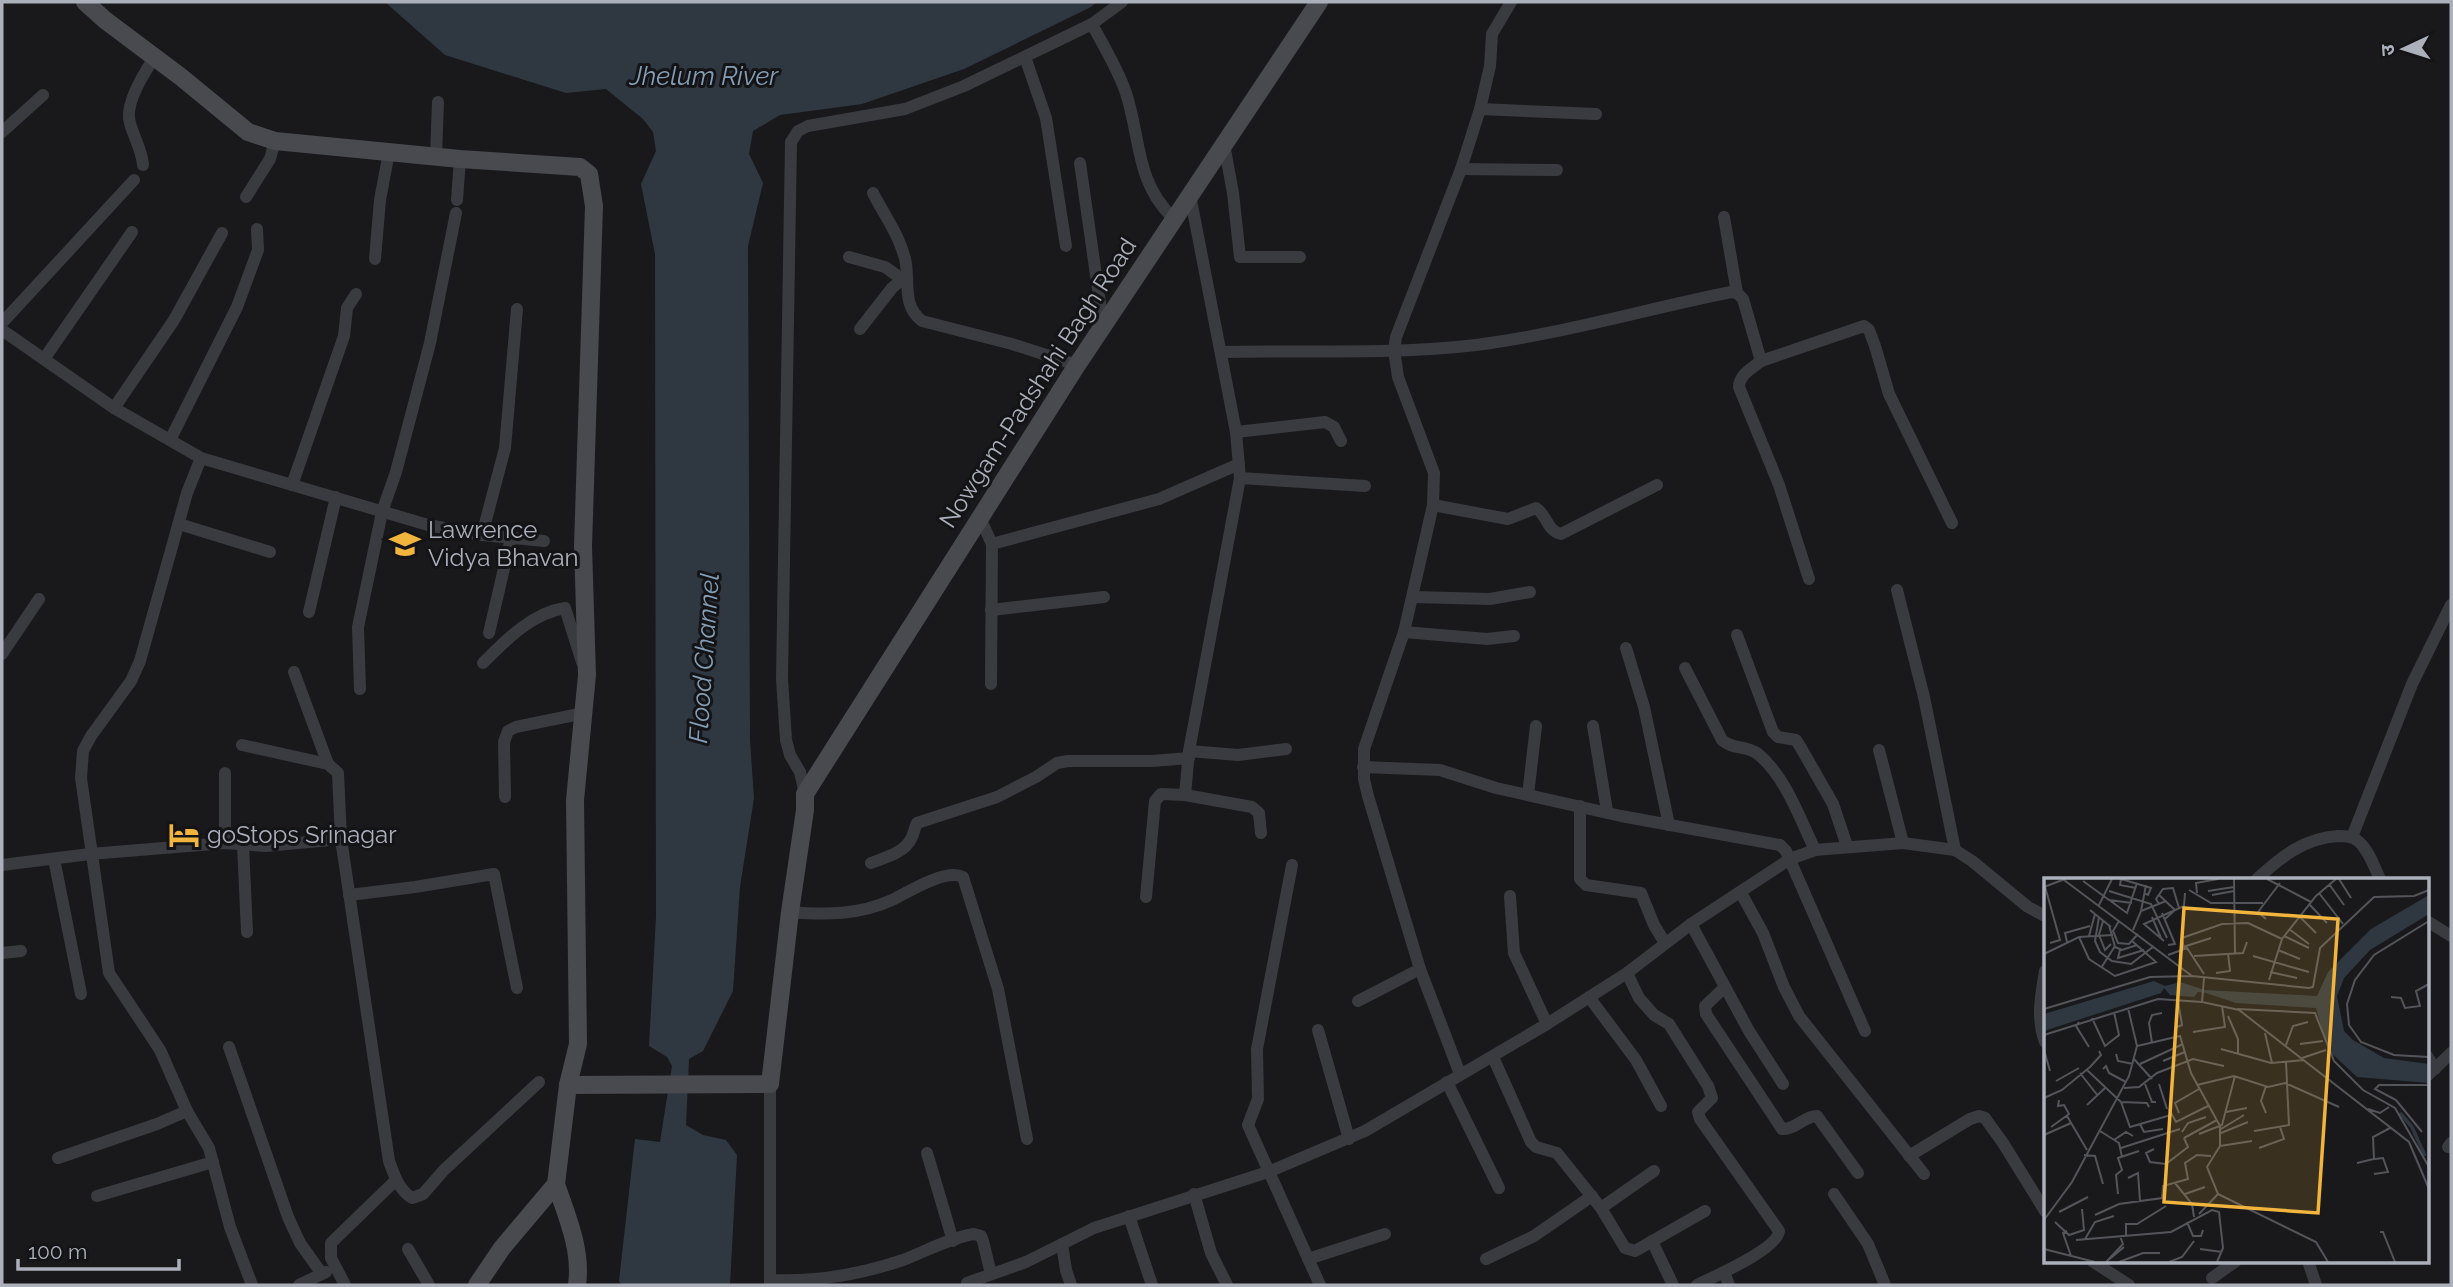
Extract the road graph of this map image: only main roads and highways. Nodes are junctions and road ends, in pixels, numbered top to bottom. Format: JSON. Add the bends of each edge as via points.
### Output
{"nodes":[{"id":1,"x":85,"y":2,"type":"edge"},
{"id":2,"x":1319,"y":2,"type":"edge"},
{"id":3,"x":568,"y":1085,"type":"junction"},
{"id":4,"x":556,"y":1184,"type":"junction"},
{"id":5,"x":477,"y":1285,"type":"edge"},
{"id":6,"x":577,"y":1285,"type":"edge"}],
"edges":[{"from":1,"to":3,"type":"main road","via":[[248,132],[275,141],[580,167],[589,174],[593,190],[583,545],[586,676],[575,800],[578,1044]]},
{"from":2,"to":3,"type":"main road","name":"Nowgam-Padshahi Bagh Road","via":[[1103,324],[805,794],[763,1084]]},
{"from":3,"to":4,"type":"main road"},
{"from":4,"to":5,"type":"main road"},
{"from":4,"to":6,"type":"main road","via":[[576,1244]]}]}
